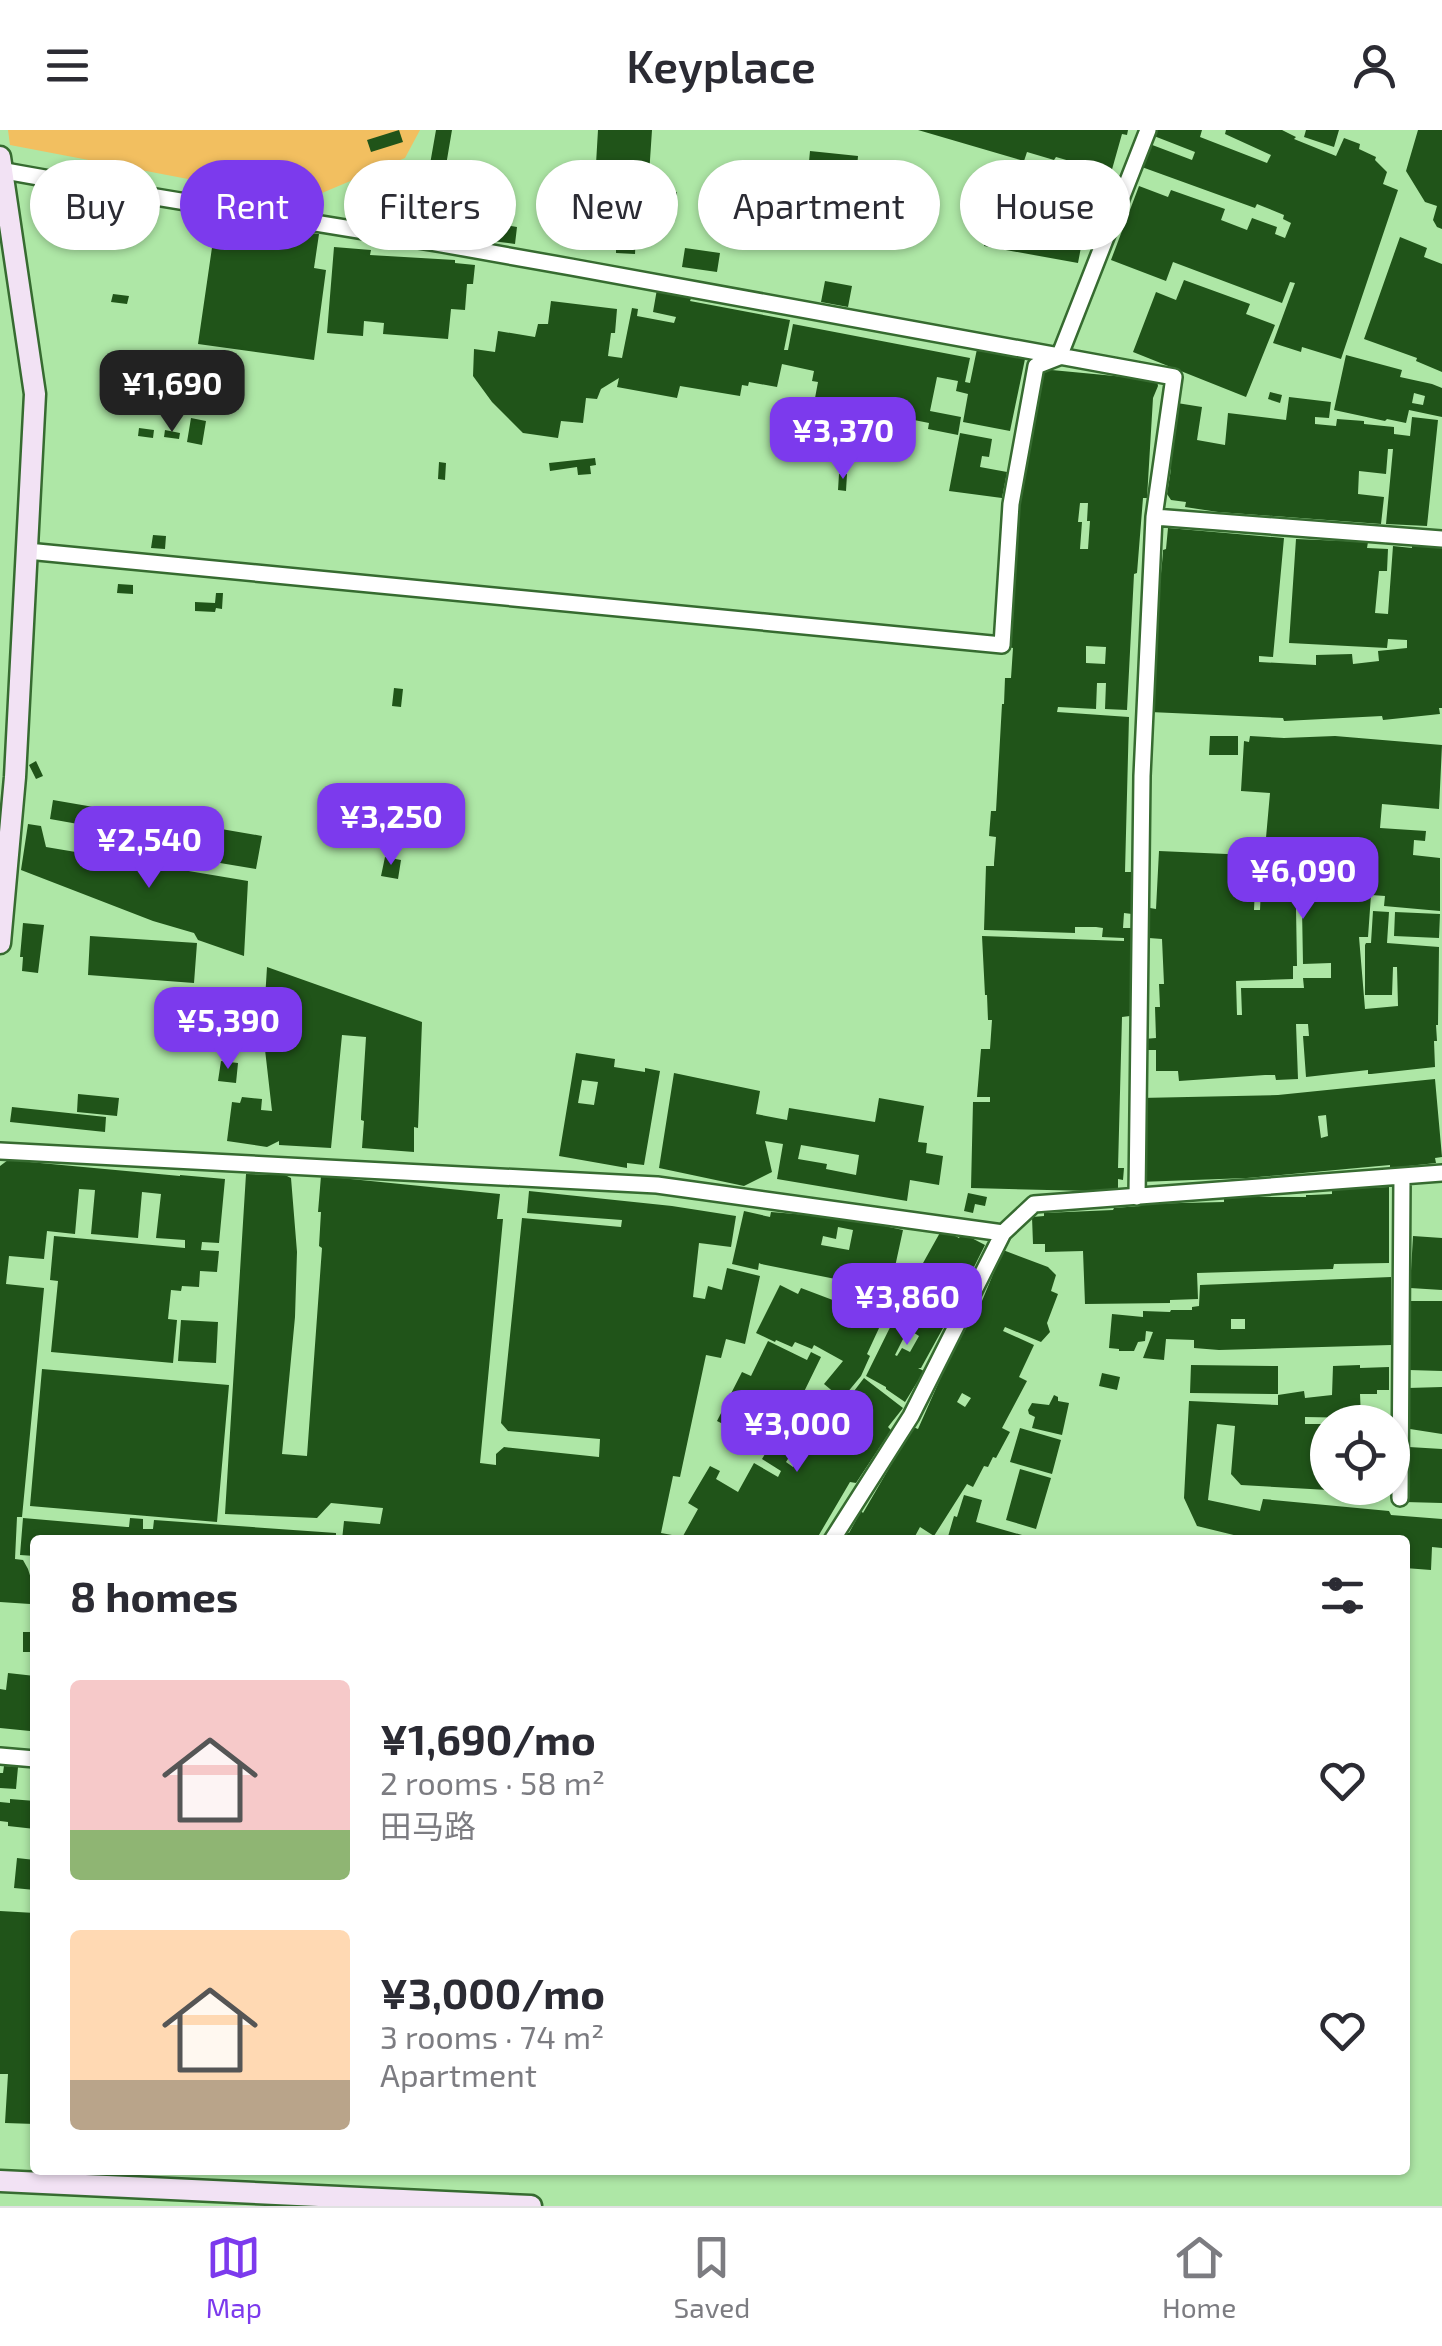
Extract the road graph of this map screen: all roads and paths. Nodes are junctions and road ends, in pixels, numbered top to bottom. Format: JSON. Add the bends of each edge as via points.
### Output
{"nodes":[{"id":1,"x":1148,"y":130,"type":"edge"},
{"id":2,"x":0,"y":166,"type":"edge"},
{"id":3,"x":1059,"y":357,"type":"junction"},
{"id":4,"x":1154,"y":517,"type":"junction"},
{"id":5,"x":1442,"y":539,"type":"edge"},
{"id":6,"x":27,"y":551,"type":"junction"},
{"id":7,"x":0,"y":942,"type":"edge"},
{"id":8,"x":0,"y":1151,"type":"edge"},
{"id":9,"x":1442,"y":1173,"type":"edge"},
{"id":10,"x":1402,"y":1177,"type":"junction"},
{"id":11,"x":1136,"y":1197,"type":"junction"},
{"id":12,"x":1003,"y":1233,"type":"junction"},
{"id":13,"x":1401,"y":1405,"type":"edge"},
{"id":14,"x":835,"y":1535,"type":"edge"},
{"id":15,"x":0,"y":1756,"type":"edge"},
{"id":16,"x":30,"y":1758,"type":"edge"},
{"id":17,"x":0,"y":2181,"type":"edge"},
{"id":18,"x":531,"y":2206,"type":"edge"}],
"edges":[{"from":1,"to":3,"type":"street"},
{"from":2,"to":3,"type":"street"},
{"from":2,"to":6,"type":"street","via":[[36,394]]},
{"from":3,"to":4,"type":"street","via":[[1174,377]]},
{"from":3,"to":6,"type":"street","via":[[1036,366],[1011,504],[1002,645]]},
{"from":4,"to":5,"type":"street"},
{"from":4,"to":11,"type":"street","via":[[1142,776]]},
{"from":6,"to":7,"type":"street"},
{"from":8,"to":12,"type":"street","via":[[657,1186]]},
{"from":9,"to":10,"type":"street"},
{"from":10,"to":11,"type":"street"},
{"from":10,"to":13,"type":"street"},
{"from":11,"to":12,"type":"street","via":[[1034,1204]]},
{"from":12,"to":14,"type":"street","via":[[911,1416]]},
{"from":15,"to":16,"type":"street"},
{"from":17,"to":18,"type":"street"}]}
